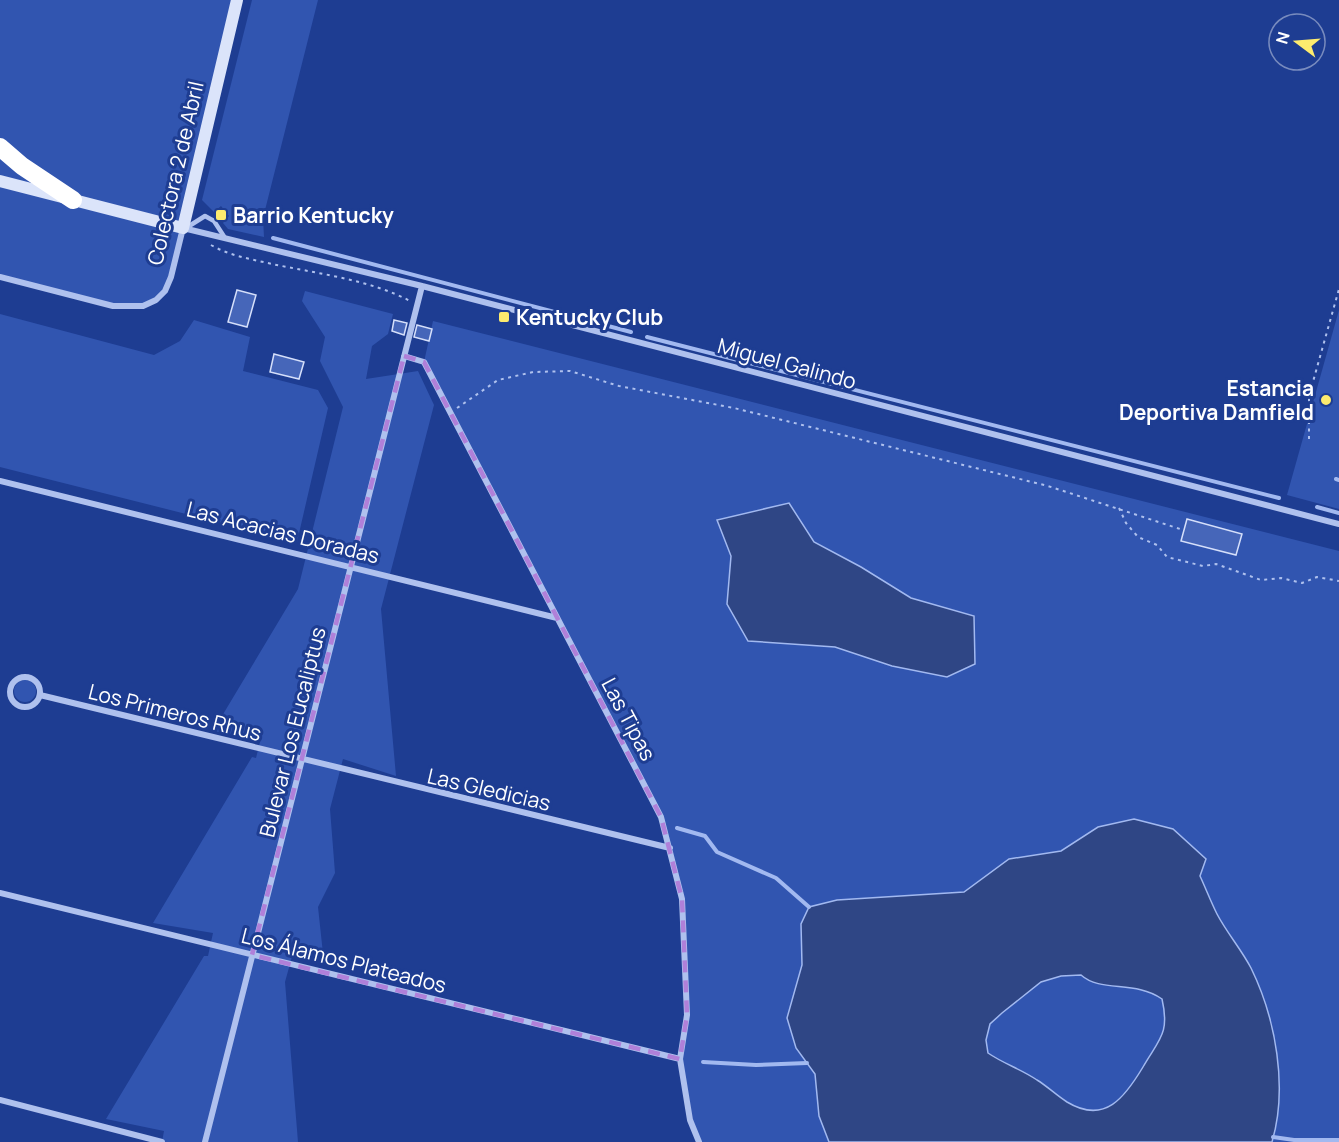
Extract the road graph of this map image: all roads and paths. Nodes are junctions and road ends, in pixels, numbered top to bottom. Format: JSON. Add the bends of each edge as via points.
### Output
{"nodes":[{"id":1,"x":237,"y":0,"type":"edge"},
{"id":2,"x":0,"y":147,"type":"edge"},
{"id":3,"x":0,"y":181,"type":"edge"},
{"id":4,"x":73,"y":200,"type":"junction"},
{"id":5,"x":183,"y":228,"type":"junction"},
{"id":6,"x":225,"y":238,"type":"junction"},
{"id":7,"x":209,"y":244,"type":"dead end"},
{"id":8,"x":0,"y":277,"type":"edge"},
{"id":9,"x":422,"y":286,"type":"junction"},
{"id":10,"x":1339,"y":289,"type":"edge"},
{"id":11,"x":417,"y":305,"type":"junction"},
{"id":12,"x":404,"y":356,"type":"junction"},
{"id":13,"x":450,"y":413,"type":"junction"},
{"id":14,"x":1310,"y":439,"type":"dead end"},
{"id":15,"x":0,"y":481,"type":"edge"},
{"id":16,"x":1119,"y":508,"type":"junction"},
{"id":17,"x":1339,"y":524,"type":"edge"},
{"id":18,"x":1180,"y":529,"type":"dead end"},
{"id":19,"x":351,"y":565,"type":"junction"},
{"id":20,"x":1339,"y":581,"type":"edge"},
{"id":21,"x":557,"y":618,"type":"junction"},
{"id":22,"x":40,"y":695,"type":"junction"},
{"id":23,"x":302,"y":760,"type":"junction"},
{"id":24,"x":670,"y":848,"type":"junction"},
{"id":25,"x":0,"y":893,"type":"edge"},
{"id":26,"x":252,"y":955,"type":"junction"},
{"id":27,"x":680,"y":1059,"type":"junction"},
{"id":28,"x":0,"y":1100,"type":"edge"},
{"id":29,"x":162,"y":1142,"type":"edge"},
{"id":30,"x":205,"y":1142,"type":"edge"},
{"id":31,"x":699,"y":1142,"type":"edge"}],
"edges":[{"from":1,"to":5,"type":"street","name":"Colectora 2 de Abril"},
{"from":2,"to":4,"type":"highway"},
{"from":3,"to":4,"type":"street"},
{"from":4,"to":5,"type":"street"},
{"from":5,"to":6,"type":"street","name":"Miguel Galindo"},
{"from":5,"to":6,"type":"lane","via":[[205,216],[214,221]]},
{"from":5,"to":8,"type":"street","name":"Colectora 2 de Abril","via":[[165,291],[143,306],[113,306]]},
{"from":6,"to":9,"type":"street","name":"Miguel Galindo"},
{"from":7,"to":11,"type":"path","via":[[226,254],[386,291]]},
{"from":9,"to":11,"type":"street","name":"Bulevar Los Eucaliptus"},
{"from":9,"to":17,"type":"street","name":"Miguel Galindo"},
{"from":10,"to":14,"type":"path","via":[[1309,396]]},
{"from":11,"to":12,"type":"street","name":"Bulevar Los Eucaliptus"},
{"from":12,"to":13,"type":"street","name":"Las Tipas","via":[[424,362]]},
{"from":12,"to":19,"type":"street","name":"Bulevar Los Eucaliptus"},
{"from":13,"to":16,"type":"path","via":[[498,380],[533,372],[570,371],[618,386],[826,430]]},
{"from":13,"to":21,"type":"street","name":"Las Tipas"},
{"from":15,"to":19,"type":"street","name":"Las Acacias Doradas"},
{"from":16,"to":18,"type":"path"},
{"from":16,"to":20,"type":"path","via":[[1138,537],[1157,545],[1167,557],[1203,566],[1216,564],[1261,580],[1281,578],[1302,583],[1317,577]]},
{"from":19,"to":21,"type":"street","name":"Las Acacias Doradas"},
{"from":19,"to":23,"type":"street","name":"Bulevar Los Eucaliptus"},
{"from":21,"to":24,"type":"street","name":"Las Tipas","via":[[661,817]]},
{"from":22,"to":22,"type":"street","name":"Los Primeros Rhus","via":[[38,684],[29,677],[17,678],[11,688],[12,699],[22,706],[33,705]]},
{"from":22,"to":23,"type":"street","name":"Los Primeros Rhus"},
{"from":23,"to":24,"type":"street","name":"Las Gledicias"},
{"from":23,"to":26,"type":"street","name":"Bulevar Los Eucaliptus"},
{"from":24,"to":27,"type":"street","name":"Las Tipas","via":[[682,899],[686,959],[687,1015]]},
{"from":25,"to":26,"type":"street","name":"Los Álamos Plateados"},
{"from":26,"to":27,"type":"street","name":"Los Álamos Plateados"},
{"from":26,"to":30,"type":"street","name":"Bulevar Los Eucaliptus"},
{"from":27,"to":31,"type":"street","name":"Las Tipas","via":[[690,1120]]},
{"from":28,"to":29,"type":"street"}]}
